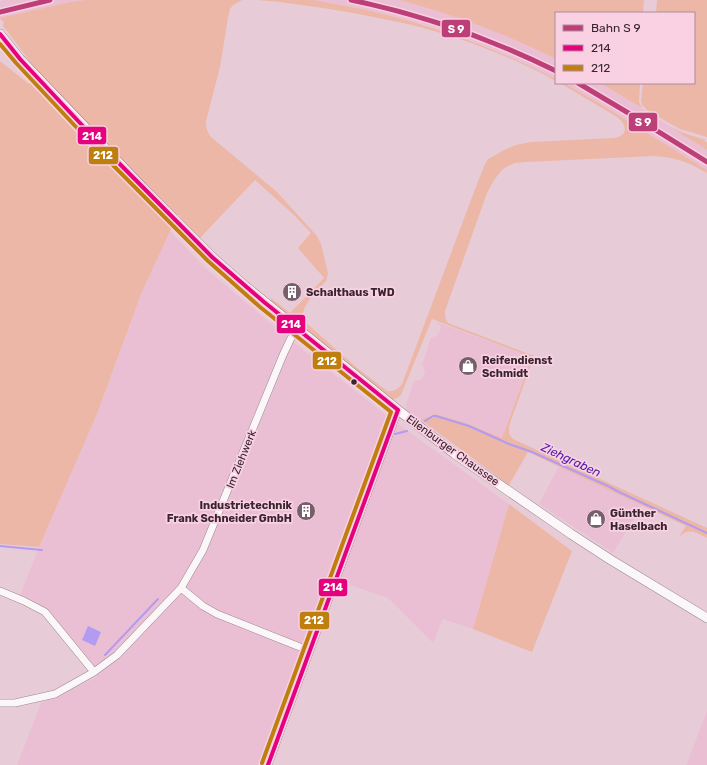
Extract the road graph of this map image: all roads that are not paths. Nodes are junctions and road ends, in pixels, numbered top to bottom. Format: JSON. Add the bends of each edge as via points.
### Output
{"nodes":[{"id":1,"x":0,"y":34,"type":"edge"},
{"id":2,"x":298,"y":330,"type":"junction"},
{"id":3,"x":398,"y":410,"type":"junction"},
{"id":4,"x":181,"y":588,"type":"junction"},
{"id":5,"x":0,"y":591,"type":"edge"},
{"id":6,"x":707,"y":618,"type":"edge"},
{"id":7,"x":310,"y":651,"type":"junction"},
{"id":8,"x":94,"y":672,"type":"junction"},
{"id":9,"x":0,"y":704,"type":"edge"},
{"id":10,"x":268,"y":765,"type":"edge"}],
"edges":[{"from":1,"to":2,"type":"street","name":"Eilenburger Chaussee","via":[[59,101],[192,238]]},
{"from":2,"to":3,"type":"street","name":"Eilenburger Chaussee"},
{"from":2,"to":4,"type":"street","name":"Im Ziehwerk","via":[[283,355],[203,550]]},
{"from":3,"to":6,"type":"street","name":"Eilenburger Chaussee","via":[[455,454],[571,534]]},
{"from":3,"to":7,"type":"street"},
{"from":4,"to":7,"type":"street","via":[[217,614]]},
{"from":4,"to":8,"type":"street","name":"Im Ziehwerk","via":[[117,655]]},
{"from":5,"to":8,"type":"street","via":[[45,612]]},
{"from":7,"to":10,"type":"street"},
{"from":8,"to":9,"type":"street","name":"Im Ziehwerk","via":[[55,694]]}]}
